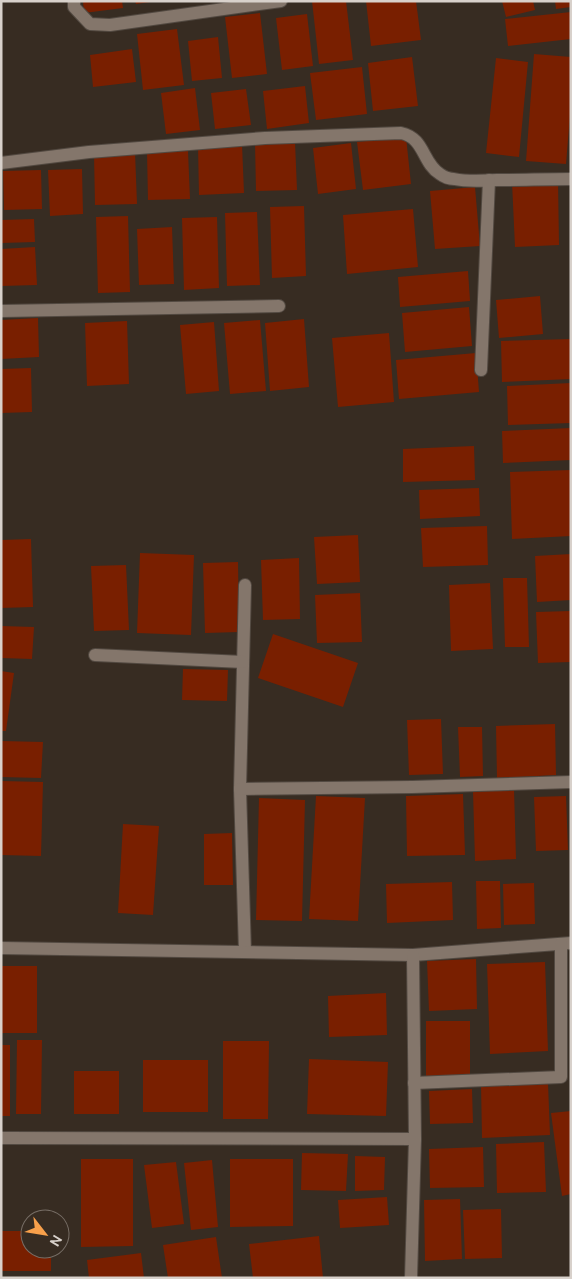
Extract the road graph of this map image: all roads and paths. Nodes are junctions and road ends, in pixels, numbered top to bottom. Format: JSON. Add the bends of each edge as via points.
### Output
{"nodes":[{"id":1,"x":74,"y":1,"type":"edge"},
{"id":2,"x":280,"y":1,"type":"edge"},
{"id":3,"x":1,"y":163,"type":"edge"},
{"id":4,"x":571,"y":179,"type":"edge"},
{"id":5,"x":489,"y":180,"type":"junction"},
{"id":6,"x":279,"y":306,"type":"dead end"},
{"id":7,"x":1,"y":311,"type":"edge"},
{"id":8,"x":481,"y":370,"type":"dead end"},
{"id":9,"x":245,"y":585,"type":"dead end"},
{"id":10,"x":95,"y":656,"type":"dead end"},
{"id":11,"x":243,"y":662,"type":"junction"},
{"id":12,"x":571,"y":782,"type":"edge"},
{"id":13,"x":240,"y":789,"type":"junction"},
{"id":14,"x":566,"y":943,"type":"edge"},
{"id":15,"x":1,"y":948,"type":"edge"},
{"id":16,"x":245,"y":952,"type":"junction"},
{"id":17,"x":413,"y":955,"type":"junction"},
{"id":18,"x":414,"y":1083,"type":"junction"},
{"id":19,"x":1,"y":1138,"type":"edge"},
{"id":20,"x":415,"y":1139,"type":"junction"},
{"id":21,"x":411,"y":1278,"type":"edge"}],
"edges":[{"from":1,"to":2,"type":"street","via":[[74,7],[90,24],[110,25]]},
{"from":3,"to":5,"type":"street","via":[[89,152],[265,138],[401,133],[418,143],[434,169],[442,175],[455,180]]},
{"from":4,"to":5,"type":"street"},
{"from":5,"to":8,"type":"street"},
{"from":6,"to":7,"type":"street"},
{"from":9,"to":11,"type":"street"},
{"from":10,"to":11,"type":"street"},
{"from":11,"to":13,"type":"street"},
{"from":12,"to":13,"type":"street"},
{"from":13,"to":16,"type":"street"},
{"from":14,"to":17,"type":"street"},
{"from":14,"to":18,"type":"street","via":[[561,1077]]},
{"from":15,"to":16,"type":"street"},
{"from":16,"to":17,"type":"street"},
{"from":17,"to":18,"type":"street"},
{"from":18,"to":20,"type":"street"},
{"from":19,"to":20,"type":"street"},
{"from":20,"to":21,"type":"street"}]}
